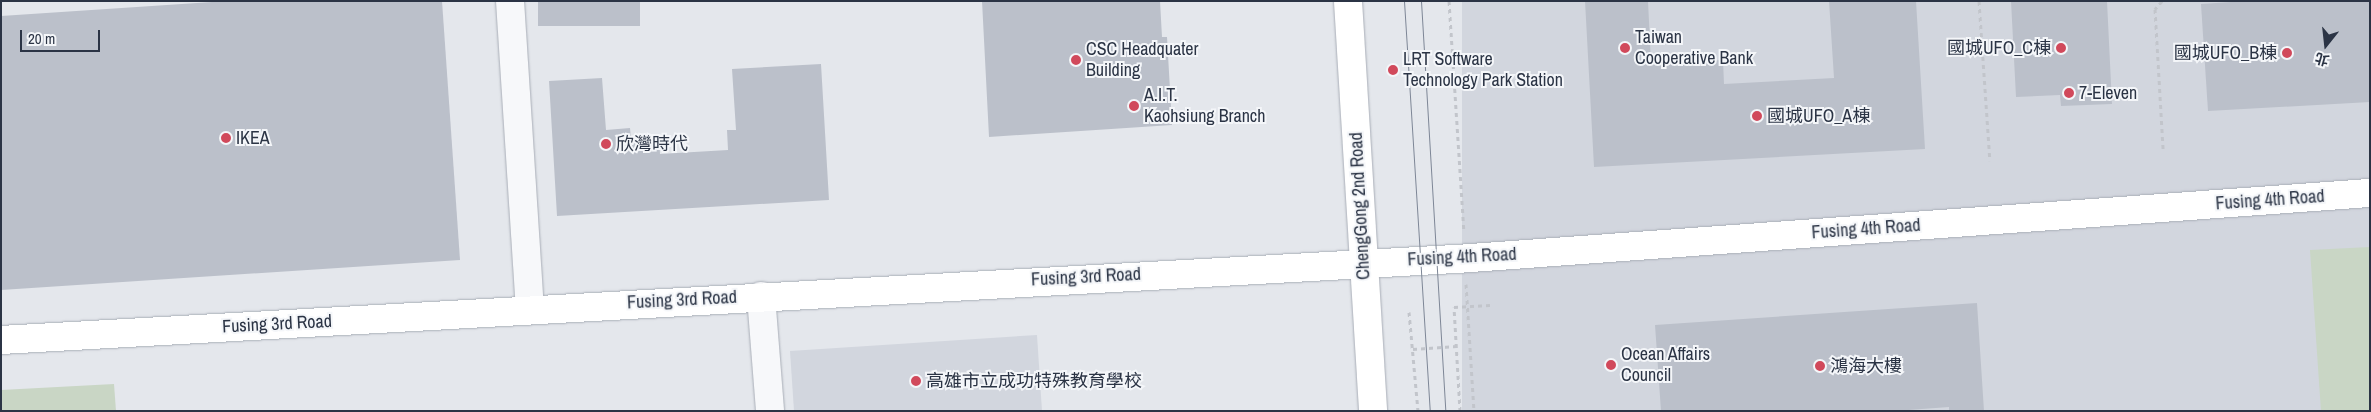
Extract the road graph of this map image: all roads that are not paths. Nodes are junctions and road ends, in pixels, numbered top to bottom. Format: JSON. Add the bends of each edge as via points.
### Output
{"nodes":[{"id":1,"x":510,"y":1,"type":"edge"},
{"id":2,"x":1348,"y":1,"type":"edge"},
{"id":3,"x":2370,"y":193,"type":"edge"},
{"id":4,"x":1362,"y":262,"type":"junction"},
{"id":5,"x":761,"y":296,"type":"junction"},
{"id":6,"x":530,"y":309,"type":"junction"},
{"id":7,"x":1,"y":340,"type":"edge"},
{"id":8,"x":770,"y":411,"type":"edge"},
{"id":9,"x":1373,"y":411,"type":"edge"}],
"edges":[{"from":1,"to":6,"type":"street"},
{"from":2,"to":4,"type":"street","name":"ChengGong 2nd Road"},
{"from":3,"to":4,"type":"street","name":"Fusing 4th Road","via":[[1478,258]]},
{"from":4,"to":5,"type":"street","name":"Fusing 3rd Road"},
{"from":4,"to":9,"type":"street","name":"ChengGong 2nd Road"},
{"from":5,"to":6,"type":"street","name":"Fusing 3rd Road"},
{"from":5,"to":8,"type":"street"},
{"from":6,"to":7,"type":"street","name":"Fusing 3rd Road"}]}
